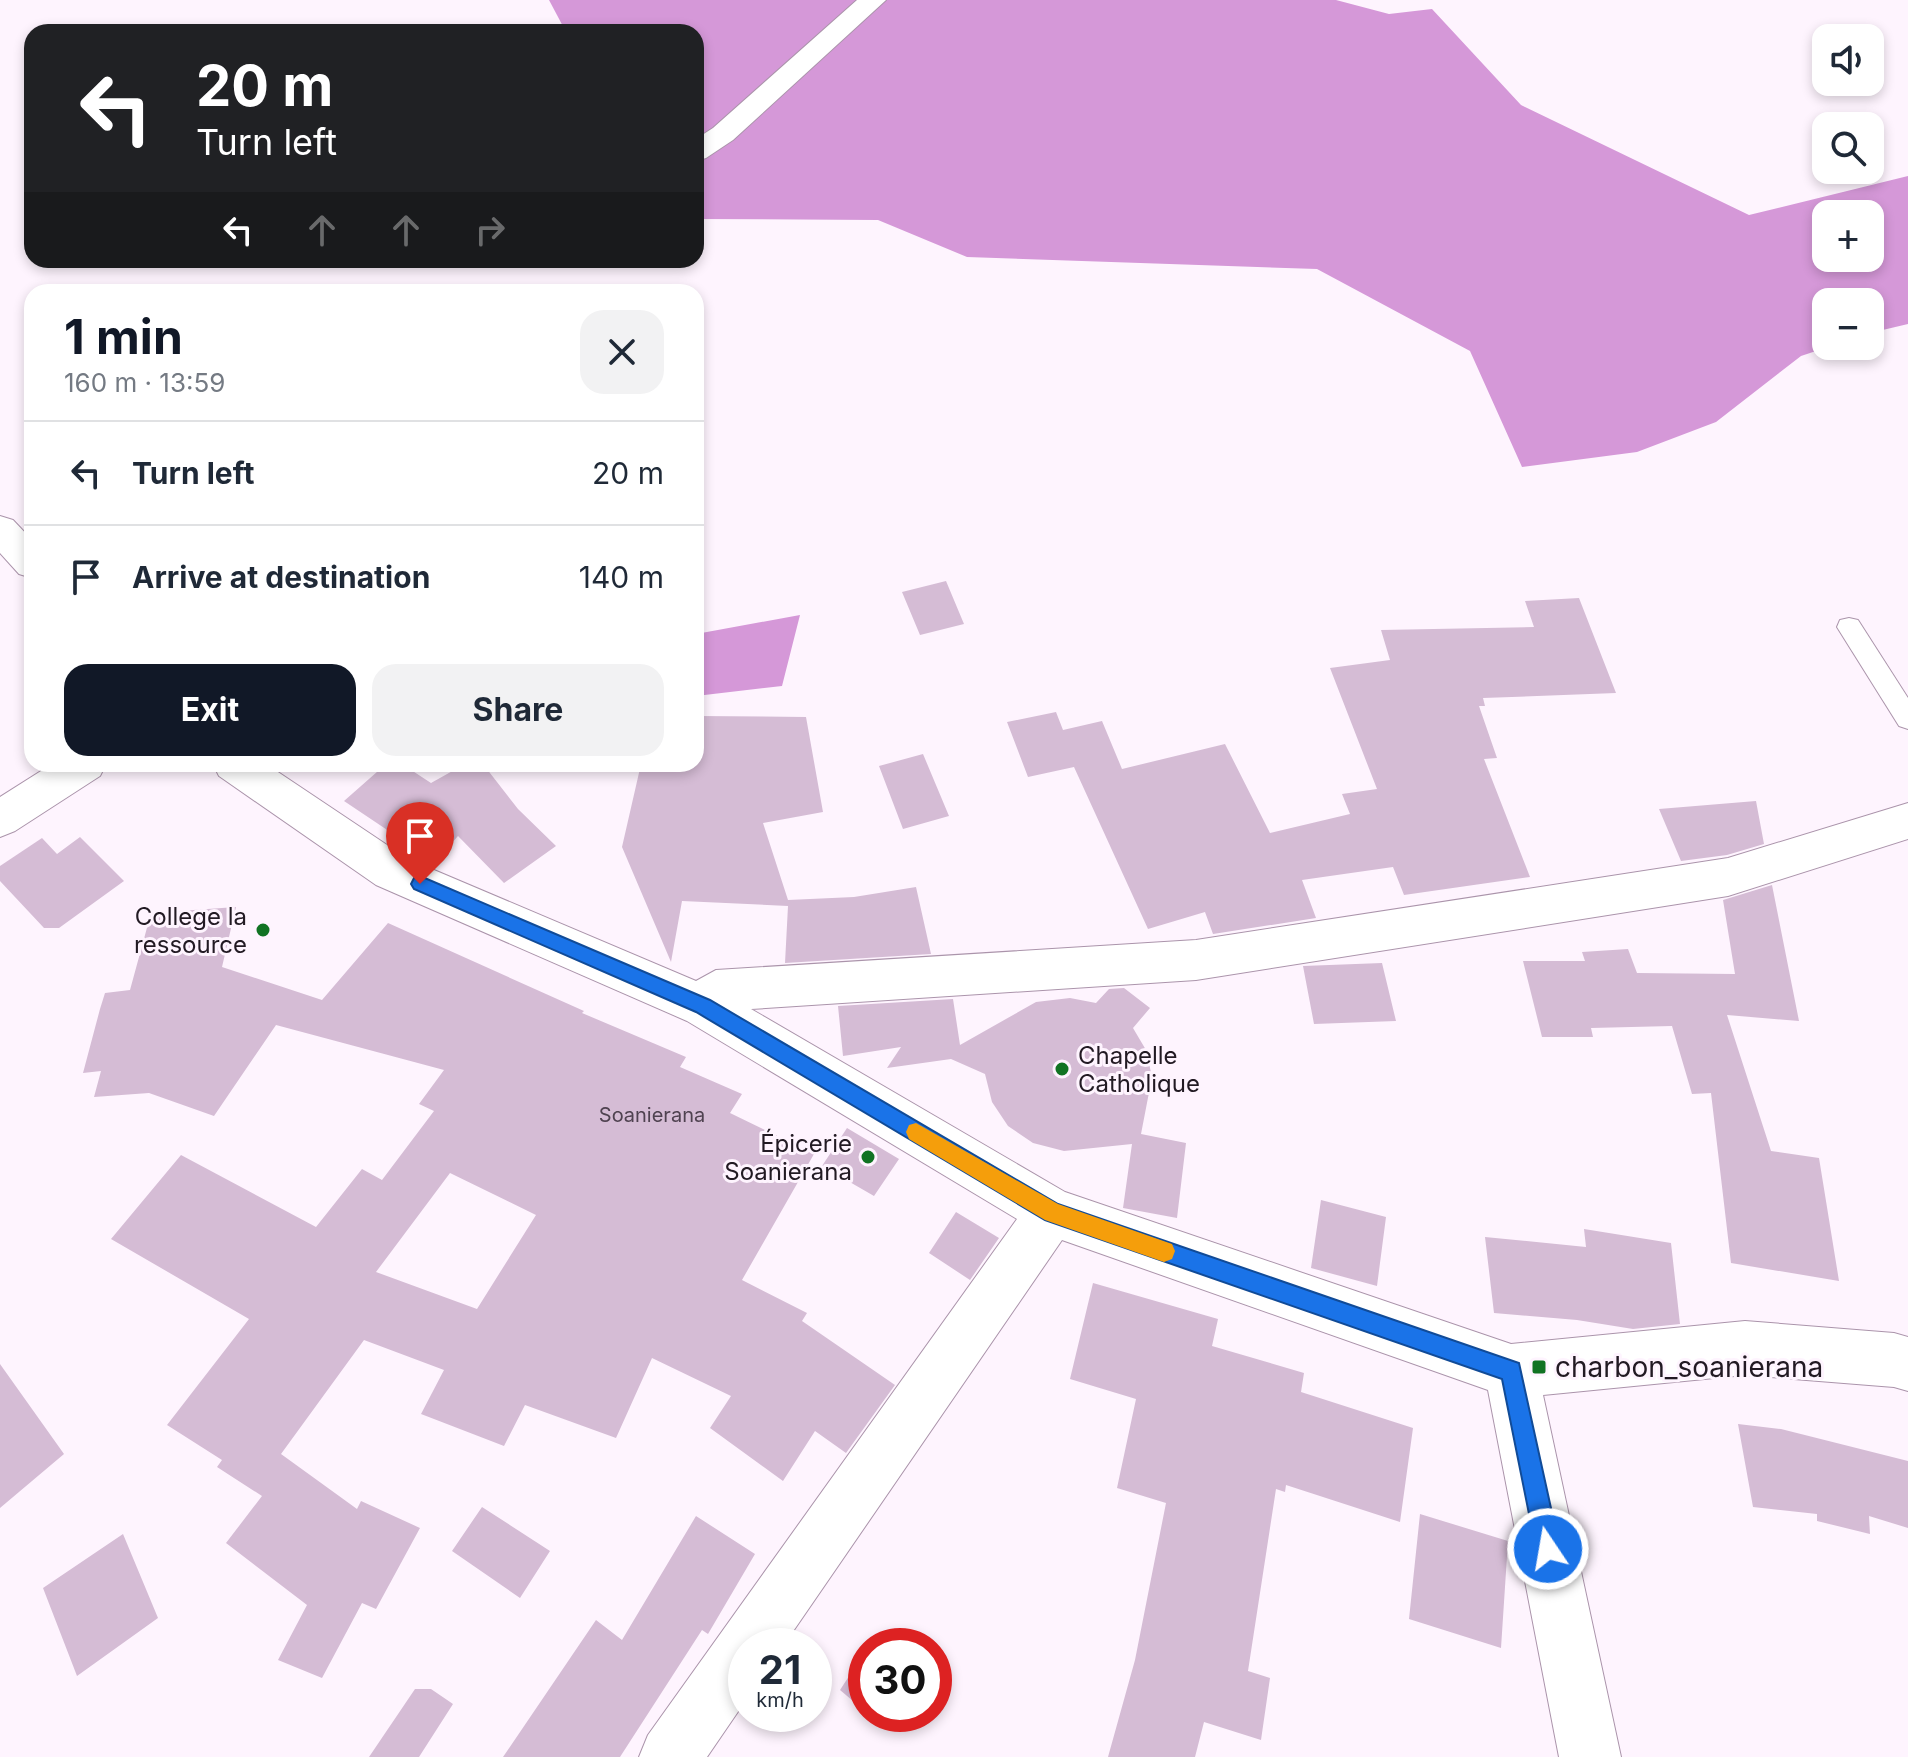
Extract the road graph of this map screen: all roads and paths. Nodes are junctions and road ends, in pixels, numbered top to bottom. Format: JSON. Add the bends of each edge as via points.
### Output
{"nodes":[{"id":1,"x":873,"y":0,"type":"edge"},
{"id":2,"x":704,"y":147,"type":"edge"},
{"id":3,"x":0,"y":529,"type":"edge"},
{"id":4,"x":24,"y":555,"type":"edge"},
{"id":5,"x":1849,"y":627,"type":"dead end"},
{"id":6,"x":1908,"y":719,"type":"edge"},
{"id":7,"x":73,"y":772,"type":"edge"},
{"id":8,"x":246,"y":772,"type":"edge"},
{"id":9,"x":0,"y":819,"type":"edge"},
{"id":10,"x":1908,"y":821,"type":"edge"},
{"id":11,"x":703,"y":1006,"type":"junction"},
{"id":12,"x":1052,"y":1212,"type":"junction"},
{"id":13,"x":1908,"y":1364,"type":"edge"},
{"id":14,"x":1511,"y":1371,"type":"junction"},
{"id":15,"x":761,"y":1628,"type":"edge"},
{"id":16,"x":728,"y":1675,"type":"edge"},
{"id":17,"x":670,"y":1757,"type":"edge"},
{"id":18,"x":1590,"y":1757,"type":"edge"}],
"edges":[{"from":1,"to":2,"type":"street"},
{"from":3,"to":4,"type":"street"},
{"from":5,"to":6,"type":"lane"},
{"from":7,"to":9,"type":"street"},
{"from":8,"to":11,"type":"street","via":[[392,872]]},
{"from":10,"to":11,"type":"street","via":[[1728,877],[1196,960],[716,991]]},
{"from":11,"to":12,"type":"street"},
{"from":12,"to":14,"type":"street"},
{"from":12,"to":15,"type":"street"},
{"from":13,"to":14,"type":"street","via":[[1745,1348]]},
{"from":14,"to":18,"type":"street"},
{"from":16,"to":17,"type":"street"}]}
